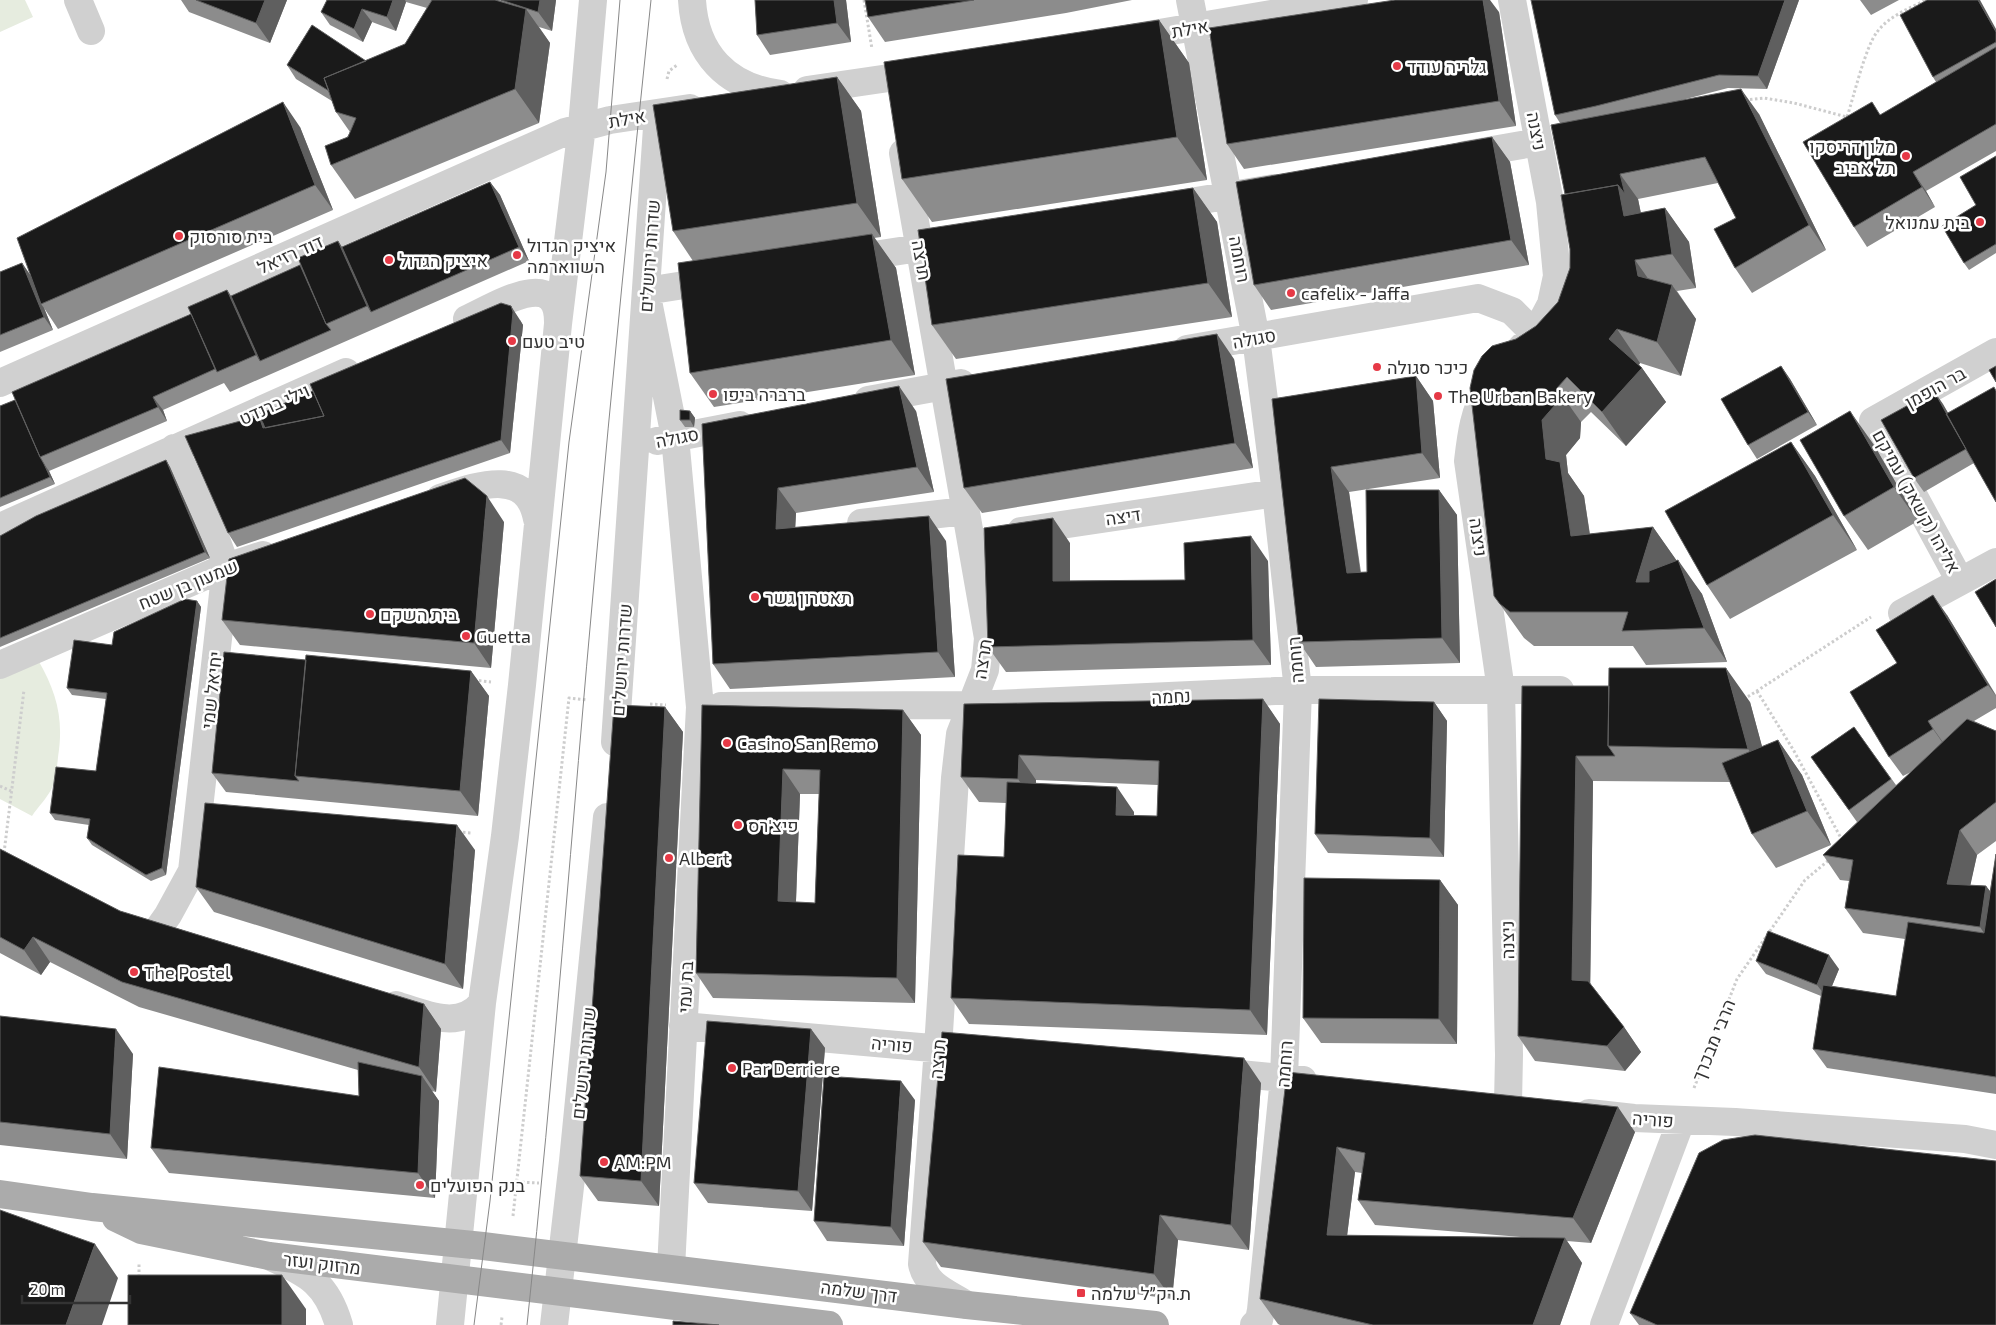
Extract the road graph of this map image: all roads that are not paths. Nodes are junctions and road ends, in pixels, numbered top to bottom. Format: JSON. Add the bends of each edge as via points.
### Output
{"nodes":[{"id":1,"x":78,"y":0,"type":"edge"},
{"id":2,"x":593,"y":0,"type":"edge"},
{"id":3,"x":692,"y":0,"type":"edge"},
{"id":4,"x":1190,"y":0,"type":"edge"},
{"id":5,"x":1354,"y":0,"type":"edge"},
{"id":6,"x":1512,"y":0,"type":"edge"},
{"id":7,"x":1195,"y":27,"type":"junction"},
{"id":8,"x":90,"y":31,"type":"dead end"},
{"id":9,"x":1107,"y":42,"type":"edge"},
{"id":10,"x":949,"y":68,"type":"edge"},
{"id":11,"x":780,"y":94,"type":"junction"},
{"id":12,"x":658,"y":113,"type":"junction"},
{"id":13,"x":582,"y":126,"type":"junction"},
{"id":14,"x":900,"y":132,"type":"edge"},
{"id":15,"x":1539,"y":142,"type":"junction"},
{"id":16,"x":1442,"y":159,"type":"edge"},
{"id":17,"x":1296,"y":184,"type":"edge"},
{"id":18,"x":1228,"y":196,"type":"junction"},
{"id":19,"x":1142,"y":210,"type":"edge"},
{"id":20,"x":978,"y":238,"type":"edge"},
{"id":21,"x":920,"y":248,"type":"junction"},
{"id":22,"x":822,"y":264,"type":"edge"},
{"id":23,"x":744,"y":276,"type":"edge"},
{"id":24,"x":646,"y":291,"type":"junction"},
{"id":25,"x":558,"y":324,"type":"junction"},
{"id":26,"x":442,"y":330,"type":"edge"},
{"id":27,"x":1535,"y":334,"type":"junction"},
{"id":28,"x":1256,"y":338,"type":"junction"},
{"id":29,"x":1165,"y":352,"type":"edge"},
{"id":30,"x":1996,"y":352,"type":"edge"},
{"id":31,"x":371,"y":361,"type":"edge"},
{"id":32,"x":987,"y":379,"type":"edge"},
{"id":33,"x":0,"y":382,"type":"edge"},
{"id":34,"x":944,"y":386,"type":"junction"},
{"id":35,"x":848,"y":404,"type":"edge"},
{"id":36,"x":761,"y":421,"type":"edge"},
{"id":37,"x":1873,"y":421,"type":"joint"},
{"id":38,"x":675,"y":437,"type":"junction"},
{"id":39,"x":636,"y":444,"type":"junction"},
{"id":40,"x":174,"y":448,"type":"junction"},
{"id":41,"x":1276,"y":493,"type":"junction"},
{"id":42,"x":412,"y":507,"type":"edge"},
{"id":43,"x":965,"y":511,"type":"junction"},
{"id":44,"x":537,"y":519,"type":"junction"},
{"id":45,"x":836,"y":526,"type":"edge"},
{"id":46,"x":0,"y":527,"type":"edge"},
{"id":47,"x":987,"y":536,"type":"junction"},
{"id":48,"x":282,"y":549,"type":"edge"},
{"id":49,"x":1996,"y":562,"type":"edge"},
{"id":50,"x":226,"y":567,"type":"junction"},
{"id":51,"x":1960,"y":581,"type":"junction"},
{"id":52,"x":1902,"y":613,"type":"edge"},
{"id":53,"x":0,"y":665,"type":"edge"},
{"id":54,"x":1298,"y":690,"type":"junction"},
{"id":55,"x":1501,"y":690,"type":"junction"},
{"id":56,"x":1582,"y":690,"type":"edge"},
{"id":57,"x":972,"y":705,"type":"junction"},
{"id":58,"x":700,"y":706,"type":"junction"},
{"id":59,"x":185,"y":941,"type":"edge"},
{"id":60,"x":375,"y":999,"type":"edge"},
{"id":61,"x":482,"y":1003,"type":"junction"},
{"id":62,"x":683,"y":1026,"type":"junction"},
{"id":63,"x":938,"y":1048,"type":"junction"},
{"id":64,"x":1003,"y":1054,"type":"edge"},
{"id":65,"x":1190,"y":1070,"type":"edge"},
{"id":66,"x":1284,"y":1078,"type":"junction"},
{"id":67,"x":1328,"y":1083,"type":"edge"},
{"id":68,"x":1479,"y":1100,"type":"edge"},
{"id":69,"x":1508,"y":1104,"type":"junction"},
{"id":70,"x":1537,"y":1107,"type":"edge"},
{"id":71,"x":1566,"y":1110,"type":"edge"},
{"id":72,"x":1681,"y":1121,"type":"junction"},
{"id":73,"x":1996,"y":1145,"type":"edge"},
{"id":74,"x":0,"y":1194,"type":"edge"},
{"id":75,"x":92,"y":1207,"type":"junction"},
{"id":76,"x":458,"y":1244,"type":"junction"},
{"id":77,"x":269,"y":1256,"type":"junction"},
{"id":78,"x":563,"y":1256,"type":"junction"},
{"id":79,"x":671,"y":1268,"type":"junction"},
{"id":80,"x":454,"y":1279,"type":"junction"},
{"id":81,"x":559,"y":1291,"type":"junction"},
{"id":82,"x":968,"y":1305,"type":"junction"},
{"id":83,"x":339,"y":1325,"type":"edge"},
{"id":84,"x":450,"y":1325,"type":"edge"},
{"id":85,"x":554,"y":1325,"type":"edge"},
{"id":86,"x":829,"y":1325,"type":"edge"},
{"id":87,"x":1155,"y":1325,"type":"edge"},
{"id":88,"x":1254,"y":1325,"type":"edge"},
{"id":89,"x":1604,"y":1325,"type":"edge"}],
"edges":[{"from":1,"to":8,"type":"street"},
{"from":2,"to":13,"type":"street"},
{"from":3,"to":11,"type":"street","via":[[700,39],[713,61],[741,83],[756,90]]},
{"from":4,"to":7,"type":"street","name":"רוחמה"},
{"from":5,"to":7,"type":"street","name":"אילת"},
{"from":6,"to":15,"type":"street","name":"ניצנה"},
{"from":7,"to":9,"type":"street","name":"אילת"},
{"from":7,"to":18,"type":"street","name":"רוחמה"},
{"from":10,"to":11,"type":"street","name":"אילת","via":[[892,91]]},
{"from":11,"to":12,"type":"street","name":"אילת"},
{"from":12,"to":13,"type":"street","name":"אילת"},
{"from":12,"to":24,"type":"street","name":"שדרות ירושלים"},
{"from":13,"to":25,"type":"street"},
{"from":13,"to":33,"type":"street","name":"דוד רזיאל"},
{"from":14,"to":21,"type":"street","name":"תרצה"},
{"from":15,"to":16,"type":"street"},
{"from":15,"to":27,"type":"street","name":"ניצנה","via":[[1550,202],[1557,276],[1551,304]]},
{"from":17,"to":18,"type":"street"},
{"from":18,"to":19,"type":"street"},
{"from":18,"to":28,"type":"street","name":"רוחמה"},
{"from":20,"to":21,"type":"street"},
{"from":21,"to":22,"type":"street"},
{"from":21,"to":34,"type":"street","name":"תרצה"},
{"from":23,"to":24,"type":"street"},
{"from":24,"to":38,"type":"street","name":"בת עמי"},
{"from":24,"to":39,"type":"street","name":"שדרות ירושלים"},
{"from":25,"to":26,"type":"street","via":[[554,301],[548,295],[535,292],[523,294]]},
{"from":25,"to":44,"type":"street"},
{"from":27,"to":28,"type":"street","name":"סגולה","via":[[1512,311],[1478,298]]},
{"from":27,"to":55,"type":"street","name":"ניצנה","via":[[1503,368],[1480,401],[1468,461]]},
{"from":28,"to":29,"type":"street","name":"סגולה"},
{"from":28,"to":41,"type":"street","name":"רוחמה"},
{"from":30,"to":37,"type":"street","name":"בר הופמן"},
{"from":31,"to":40,"type":"street","name":"וילי ברנדט"},
{"from":32,"to":34,"type":"street"},
{"from":34,"to":35,"type":"street"},
{"from":34,"to":43,"type":"street","name":"תרצה"},
{"from":36,"to":38,"type":"street","name":"סגולה"},
{"from":37,"to":51,"type":"street","name":"אליהו (קשאק) עמיקם"},
{"from":38,"to":39,"type":"street","name":"סגולה"},
{"from":38,"to":58,"type":"street","name":"בת עמי"},
{"from":39,"to":78,"type":"street","name":"שדרות ירושלים","via":[[619,702]]},
{"from":40,"to":46,"type":"street","name":"וילי ברנדט"},
{"from":40,"to":50,"type":"street","name":"יחיאל שמי"},
{"from":41,"to":47,"type":"street","name":"דיצה"},
{"from":41,"to":54,"type":"street","name":"רוחמה"},
{"from":42,"to":44,"type":"street","via":[[497,483],[523,492],[535,507]]},
{"from":43,"to":45,"type":"street"},
{"from":43,"to":47,"type":"street","name":"תרצה"},
{"from":44,"to":61,"type":"street","via":[[505,836]]},
{"from":47,"to":57,"type":"street","name":"תרצה","via":[[988,638],[985,670]]},
{"from":48,"to":50,"type":"street","name":"שמעון בן שטח"},
{"from":49,"to":51,"type":"street","name":"אליהו (קשאק) עמיקם"},
{"from":50,"to":53,"type":"street","name":"שמעון בן שטח"},
{"from":50,"to":59,"type":"street","name":"יחיאל שמי","via":[[192,871],[168,915],[145,927]]},
{"from":51,"to":52,"type":"street","name":"אליהו (קשאק) עמיקם"},
{"from":54,"to":55,"type":"street","name":"נחמה"},
{"from":54,"to":57,"type":"street","name":"נחמה"},
{"from":54,"to":66,"type":"street","name":"רוחמה"},
{"from":55,"to":56,"type":"street","name":"נחמה"},
{"from":55,"to":69,"type":"street","name":"ניצנה"},
{"from":57,"to":58,"type":"street","name":"נחמה"},
{"from":57,"to":63,"type":"street","name":"תרצה","via":[[960,734],[955,778]]},
{"from":58,"to":62,"type":"street","name":"בת עמי"},
{"from":60,"to":61,"type":"street","via":[[442,1019],[459,1018]]},
{"from":61,"to":76,"type":"street"},
{"from":62,"to":63,"type":"street","name":"פוריה"},
{"from":62,"to":79,"type":"street","name":"בת עמי"},
{"from":63,"to":64,"type":"street","name":"פוריה"},
{"from":63,"to":82,"type":"street","name":"תרצה","via":[[922,1264],[923,1272],[934,1284]]},
{"from":65,"to":66,"type":"street"},
{"from":66,"to":67,"type":"street"},
{"from":66,"to":88,"type":"street","name":"רוחמה","via":[[1261,1310]]},
{"from":68,"to":69,"type":"street"},
{"from":69,"to":70,"type":"street"},
{"from":71,"to":72,"type":"street","name":"פוריה"},
{"from":72,"to":73,"type":"street","name":"פוריה","via":[[1965,1139]]},
{"from":72,"to":89,"type":"street"},
{"from":74,"to":75,"type":"main road","name":"מרזוק ועזר"},
{"from":75,"to":76,"type":"main road","name":"מרזוק ועזר"},
{"from":75,"to":77,"type":"main road","name":"מרזוק ועזר","via":[[141,1230]]},
{"from":76,"to":78,"type":"main road","name":"מרזוק ועזר"},
{"from":76,"to":80,"type":"street"},
{"from":77,"to":80,"type":"main road","name":"מרזוק ועזר"},
{"from":77,"to":83,"type":"street","via":[[317,1283],[328,1298]]},
{"from":78,"to":79,"type":"main road","name":"דרך שלמה"},
{"from":78,"to":81,"type":"street","name":"שדרות ירושלים"},
{"from":79,"to":82,"type":"main road","name":"דרך שלמה"},
{"from":80,"to":81,"type":"main road","name":"מרזוק ועזר"},
{"from":80,"to":84,"type":"street"},
{"from":81,"to":85,"type":"street","name":"שדרות ירושלים"},
{"from":81,"to":86,"type":"main road"},
{"from":82,"to":87,"type":"main road","name":"דרך שלמה"}]}
